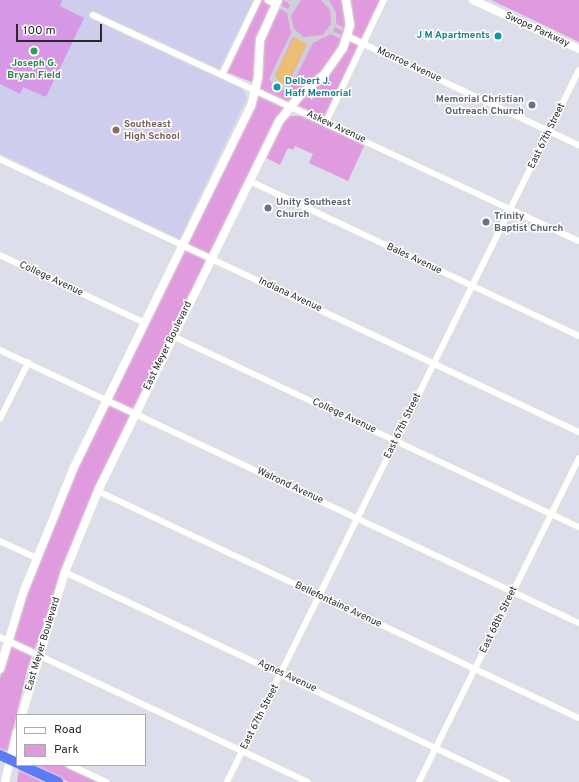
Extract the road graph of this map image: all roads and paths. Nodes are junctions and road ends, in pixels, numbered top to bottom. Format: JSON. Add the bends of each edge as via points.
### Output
{"nodes":[{"id":1,"x":258,"y":0,"type":"edge"},
{"id":2,"x":346,"y":0,"type":"edge"},
{"id":3,"x":384,"y":0,"type":"edge"},
{"id":4,"x":473,"y":0,"type":"edge"},
{"id":5,"x":273,"y":1,"type":"edge"},
{"id":6,"x":93,"y":15,"type":"dead end"},
{"id":7,"x":347,"y":36,"type":"junction"},
{"id":8,"x":364,"y":44,"type":"junction"},
{"id":9,"x":579,"y":49,"type":"edge"},
{"id":10,"x":579,"y":70,"type":"edge"},
{"id":11,"x":223,"y":73,"type":"junction"},
{"id":12,"x":256,"y":89,"type":"junction"},
{"id":13,"x":290,"y":106,"type":"junction"},
{"id":14,"x":326,"y":122,"type":"junction"},
{"id":15,"x":549,"y":131,"type":"junction"},
{"id":16,"x":579,"y":145,"type":"edge"},
{"id":17,"x":0,"y":159,"type":"edge"},
{"id":18,"x":250,"y":181,"type":"junction"},
{"id":19,"x":511,"y":208,"type":"junction"},
{"id":20,"x":579,"y":241,"type":"edge"},
{"id":21,"x":183,"y":245,"type":"junction"},
{"id":22,"x":0,"y":255,"type":"edge"},
{"id":23,"x":212,"y":258,"type":"junction"},
{"id":24,"x":472,"y":286,"type":"junction"},
{"id":25,"x":145,"y":323,"type":"junction"},
{"id":26,"x":173,"y":336,"type":"junction"},
{"id":27,"x":579,"y":336,"type":"edge"},
{"id":28,"x":0,"y":350,"type":"edge"},
{"id":29,"x":28,"y":363,"type":"junction"},
{"id":30,"x":434,"y":363,"type":"junction"},
{"id":31,"x":107,"y":400,"type":"junction"},
{"id":32,"x":135,"y":413,"type":"junction"},
{"id":33,"x":0,"y":419,"type":"edge"},
{"id":34,"x":579,"y":432,"type":"edge"},
{"id":35,"x":396,"y":441,"type":"junction"},
{"id":36,"x":579,"y":458,"type":"edge"},
{"id":37,"x":98,"y":491,"type":"junction"},
{"id":38,"x":551,"y":514,"type":"junction"},
{"id":39,"x":358,"y":518,"type":"junction"},
{"id":40,"x":579,"y":527,"type":"edge"},
{"id":41,"x":0,"y":541,"type":"edge"},
{"id":42,"x":36,"y":558,"type":"junction"},
{"id":43,"x":65,"y":572,"type":"junction"},
{"id":44,"x":513,"y":592,"type":"junction"},
{"id":45,"x":319,"y":596,"type":"junction"},
{"id":46,"x":579,"y":623,"type":"edge"},
{"id":47,"x":4,"y":638,"type":"edge"},
{"id":48,"x":38,"y":655,"type":"junction"},
{"id":49,"x":0,"y":669,"type":"edge"},
{"id":50,"x":475,"y":670,"type":"junction"},
{"id":51,"x":281,"y":673,"type":"junction"},
{"id":52,"x":22,"y":714,"type":"edge"},
{"id":53,"x":579,"y":718,"type":"edge"},
{"id":54,"x":16,"y":737,"type":"edge"},
{"id":55,"x":437,"y":747,"type":"junction"},
{"id":56,"x":242,"y":751,"type":"junction"},
{"id":57,"x":0,"y":755,"type":"edge"},
{"id":58,"x":14,"y":762,"type":"edge"},
{"id":59,"x":23,"y":766,"type":"edge"},
{"id":60,"x":72,"y":766,"type":"edge"},
{"id":61,"x":5,"y":782,"type":"edge"},
{"id":62,"x":58,"y":782,"type":"edge"},
{"id":63,"x":106,"y":782,"type":"edge"},
{"id":64,"x":227,"y":782,"type":"edge"},
{"id":65,"x":308,"y":782,"type":"edge"},
{"id":66,"x":419,"y":782,"type":"edge"},
{"id":67,"x":508,"y":782,"type":"edge"}],
"edges":[{"from":1,"to":11,"type":"street"},
{"from":2,"to":7,"type":"main road","name":"East Meyer Boulevard","via":[[350,13]]},
{"from":3,"to":8,"type":"street"},
{"from":4,"to":9,"type":"main road","name":"Swope Parkway"},
{"from":5,"to":12,"type":"main road","via":[[260,40]]},
{"from":6,"to":11,"type":"street","name":"Askew Avenue"},
{"from":7,"to":8,"type":"street","name":"Monroe Avenue"},
{"from":7,"to":13,"type":"main road","name":"East Meyer Boulevard","via":[[335,62]]},
{"from":8,"to":14,"type":"street"},
{"from":8,"to":15,"type":"street","name":"Monroe Avenue"},
{"from":10,"to":15,"type":"street","name":"East 67th Street"},
{"from":11,"to":12,"type":"street","name":"Askew Avenue"},
{"from":12,"to":13,"type":"street","name":"Askew Avenue"},
{"from":12,"to":21,"type":"main road"},
{"from":13,"to":14,"type":"street","name":"Askew Avenue"},
{"from":13,"to":18,"type":"main road","name":"East Meyer Boulevard"},
{"from":14,"to":19,"type":"street","name":"Askew Avenue"},
{"from":15,"to":16,"type":"street","name":"Monroe Avenue"},
{"from":15,"to":19,"type":"street","name":"East 67th Street"},
{"from":17,"to":21,"type":"street","name":"Indiana Avenue"},
{"from":18,"to":23,"type":"main road","name":"East Meyer Boulevard"},
{"from":18,"to":24,"type":"street","name":"Bales Avenue"},
{"from":19,"to":20,"type":"street","name":"Askew Avenue"},
{"from":19,"to":24,"type":"street","name":"East 67th Street"},
{"from":21,"to":23,"type":"street","name":"Indiana Avenue"},
{"from":21,"to":25,"type":"main road"},
{"from":22,"to":25,"type":"street","name":"College Avenue"},
{"from":23,"to":26,"type":"main road","name":"East Meyer Boulevard"},
{"from":23,"to":30,"type":"street","name":"Indiana Avenue"},
{"from":24,"to":27,"type":"street","name":"Bales Avenue"},
{"from":24,"to":30,"type":"street","name":"East 67th Street"},
{"from":25,"to":31,"type":"main road"},
{"from":26,"to":32,"type":"main road","name":"East Meyer Boulevard"},
{"from":26,"to":35,"type":"street","name":"College Avenue"},
{"from":28,"to":29,"type":"street","name":"Walrond Avenue"},
{"from":29,"to":31,"type":"street","name":"Walrond Avenue"},
{"from":29,"to":33,"type":"street"},
{"from":30,"to":34,"type":"street","name":"Indiana Avenue"},
{"from":30,"to":35,"type":"street","name":"East 67th Street"},
{"from":31,"to":32,"type":"street","name":"Walrond Avenue"},
{"from":31,"to":42,"type":"main road","via":[[73,469]]},
{"from":32,"to":37,"type":"main road","name":"East Meyer Boulevard"},
{"from":32,"to":39,"type":"street","name":"Walrond Avenue"},
{"from":35,"to":38,"type":"street","name":"College Avenue"},
{"from":35,"to":39,"type":"street","name":"East 67th Street"},
{"from":36,"to":38,"type":"street","name":"East 68th Street"},
{"from":37,"to":43,"type":"main road","name":"East Meyer Boulevard"},
{"from":37,"to":45,"type":"street","name":"Bellefontaine Avenue"},
{"from":38,"to":40,"type":"street","name":"College Avenue"},
{"from":38,"to":44,"type":"street","name":"East 68th Street"},
{"from":39,"to":44,"type":"street","name":"Walrond Avenue"},
{"from":39,"to":45,"type":"street","name":"East 67th Street"},
{"from":41,"to":42,"type":"street"},
{"from":42,"to":47,"type":"main road"},
{"from":43,"to":48,"type":"main road","name":"East Meyer Boulevard"},
{"from":43,"to":51,"type":"street","name":"Agnes Avenue"},
{"from":44,"to":46,"type":"street","name":"Walrond Avenue"},
{"from":44,"to":50,"type":"street","name":"East 68th Street"},
{"from":45,"to":50,"type":"street","name":"Bellefontaine Avenue"},
{"from":45,"to":51,"type":"street","name":"East 67th Street"},
{"from":47,"to":48,"type":"street"},
{"from":47,"to":49,"type":"main road"},
{"from":48,"to":52,"type":"main road","name":"East Meyer Boulevard"},
{"from":48,"to":56,"type":"street"},
{"from":50,"to":53,"type":"street","name":"Bellefontaine Avenue"},
{"from":50,"to":55,"type":"street","name":"East 68th Street"},
{"from":51,"to":55,"type":"street","name":"Agnes Avenue"},
{"from":51,"to":56,"type":"street","name":"East 67th Street"},
{"from":54,"to":58,"type":"main road"},
{"from":55,"to":66,"type":"street","name":"East 68th Street"},
{"from":55,"to":67,"type":"street","name":"Agnes Avenue"},
{"from":56,"to":64,"type":"street","name":"East 67th Street"},
{"from":56,"to":65,"type":"street"},
{"from":57,"to":58,"type":"highway"},
{"from":58,"to":61,"type":"main road"},
{"from":59,"to":62,"type":"highway"},
{"from":60,"to":63,"type":"street"}]}
